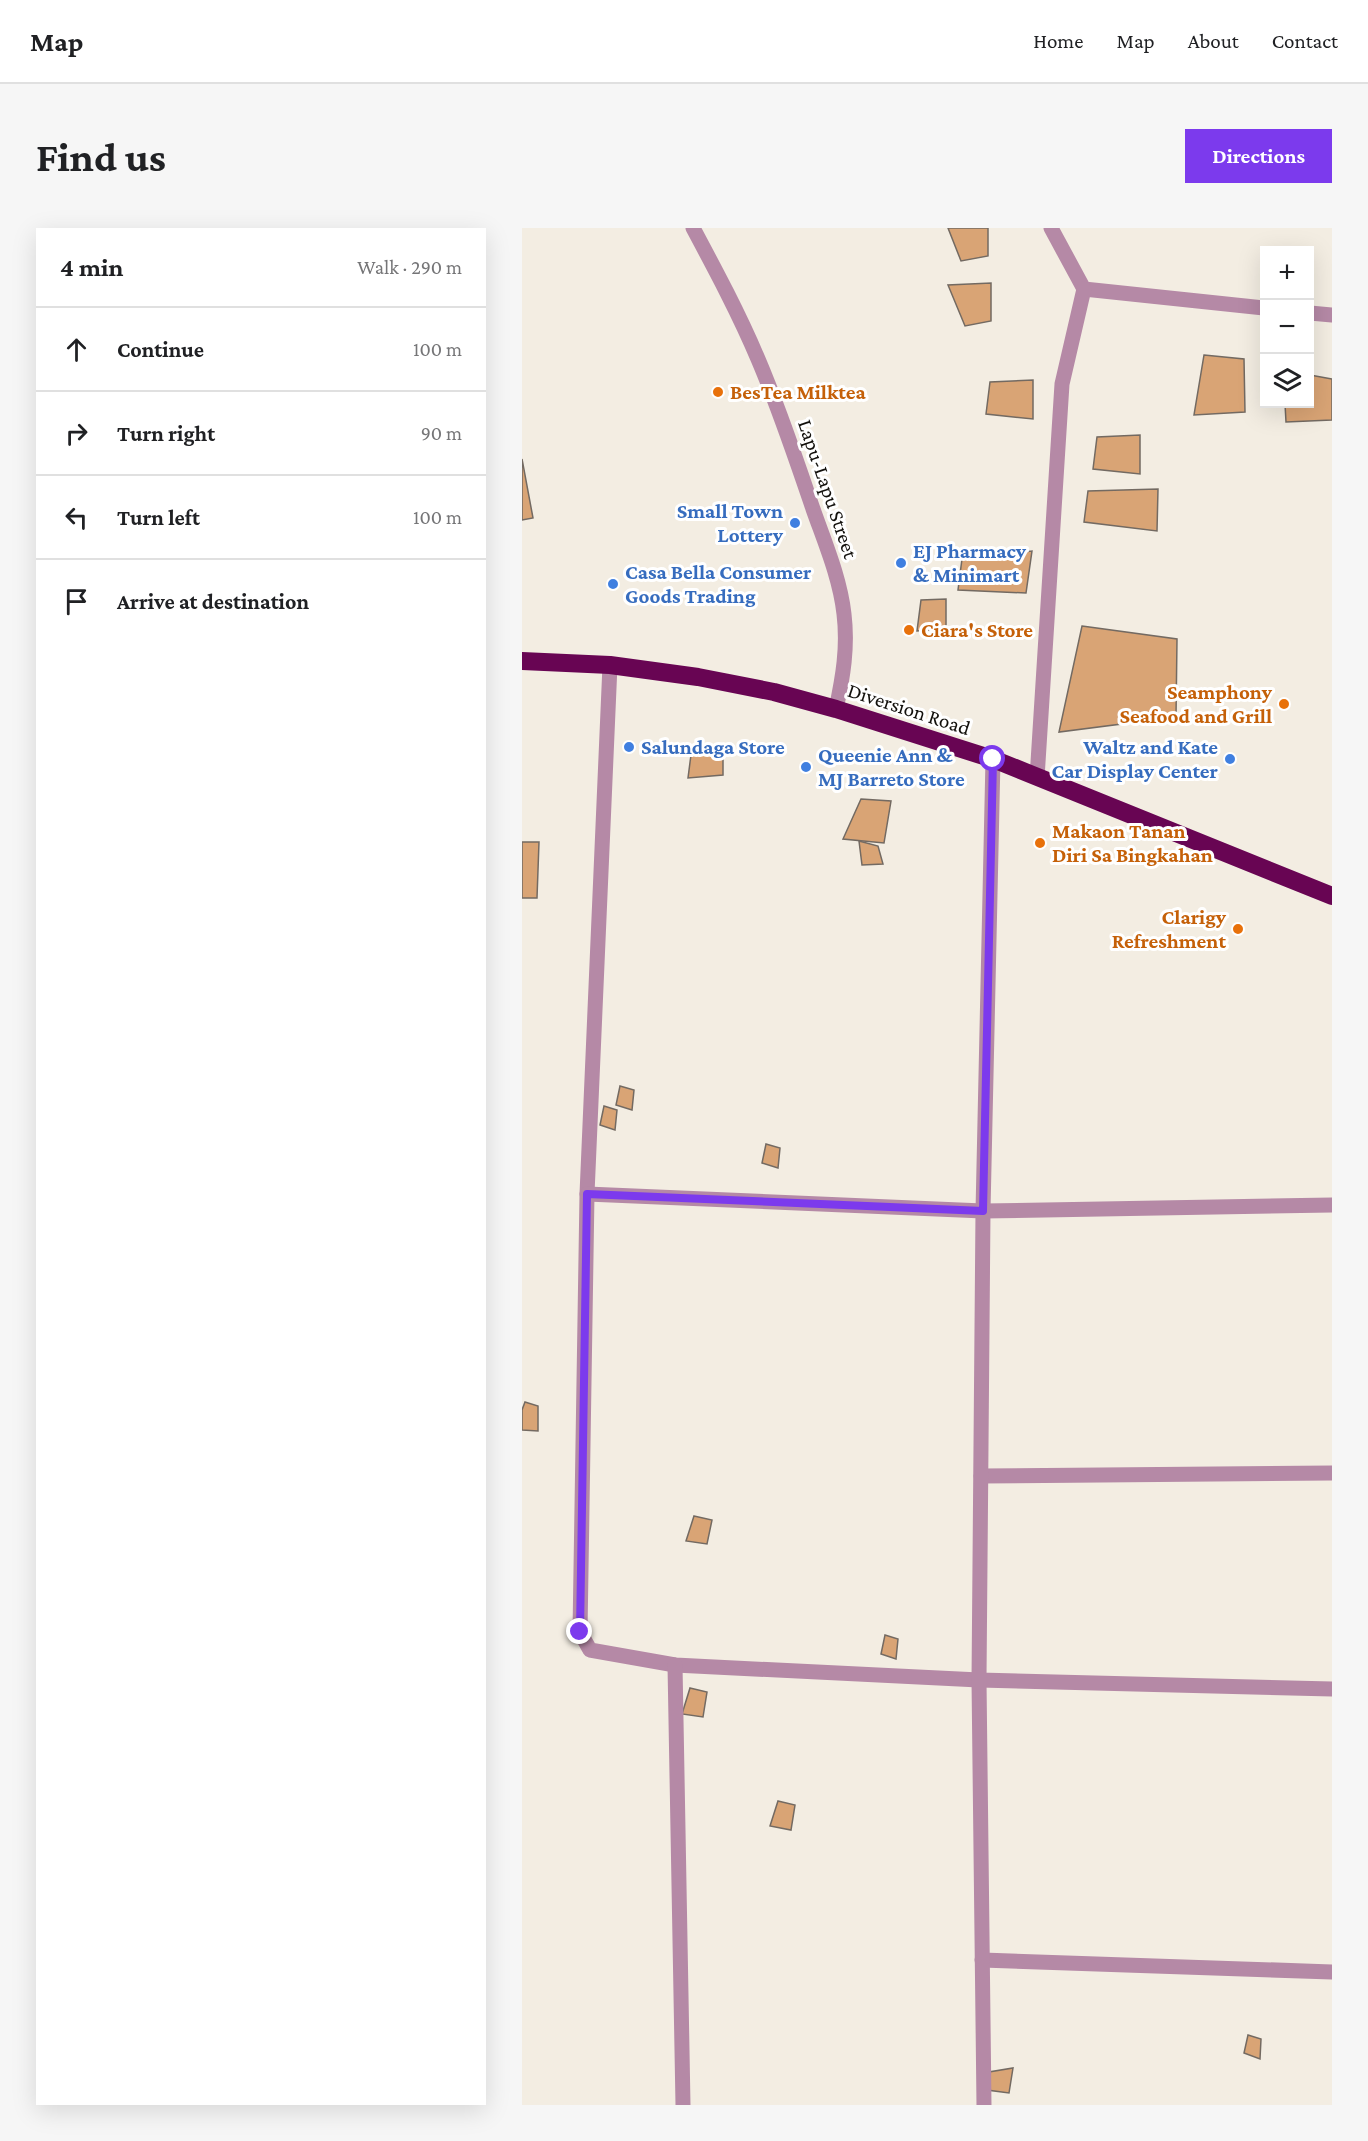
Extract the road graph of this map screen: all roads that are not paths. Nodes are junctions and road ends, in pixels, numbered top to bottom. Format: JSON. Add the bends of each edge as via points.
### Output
{"nodes":[{"id":1,"x":693,"y":228,"type":"edge"},
{"id":2,"x":1051,"y":228,"type":"edge"},
{"id":3,"x":1084,"y":289,"type":"junction"},
{"id":4,"x":1260,"y":308,"type":"edge"},
{"id":5,"x":1314,"y":313,"type":"edge"},
{"id":6,"x":1332,"y":315,"type":"edge"},
{"id":7,"x":522,"y":662,"type":"edge"},
{"id":8,"x":610,"y":665,"type":"junction"},
{"id":9,"x":836,"y":709,"type":"junction"},
{"id":10,"x":993,"y":759,"type":"junction"},
{"id":11,"x":1037,"y":778,"type":"junction"},
{"id":12,"x":1332,"y":896,"type":"edge"},
{"id":13,"x":587,"y":1194,"type":"junction"},
{"id":14,"x":1332,"y":1205,"type":"edge"},
{"id":15,"x":983,"y":1211,"type":"junction"},
{"id":16,"x":1332,"y":1473,"type":"edge"},
{"id":17,"x":981,"y":1476,"type":"junction"},
{"id":18,"x":675,"y":1665,"type":"junction"},
{"id":19,"x":979,"y":1680,"type":"junction"},
{"id":20,"x":1332,"y":1689,"type":"edge"},
{"id":21,"x":982,"y":1960,"type":"junction"},
{"id":22,"x":1332,"y":1972,"type":"edge"},
{"id":23,"x":683,"y":2105,"type":"edge"},
{"id":24,"x":984,"y":2105,"type":"edge"}],
"edges":[{"from":1,"to":9,"type":"street","name":"Lapu-Lapu Street","via":[[758,358],[837,580],[846,642]]},
{"from":2,"to":3,"type":"street"},
{"from":3,"to":4,"type":"street"},
{"from":3,"to":11,"type":"street","via":[[1062,384]]},
{"from":5,"to":6,"type":"street"},
{"from":7,"to":8,"type":"highway","name":"Diversion Road"},
{"from":8,"to":9,"type":"highway","name":"Diversion Road","via":[[698,677]]},
{"from":8,"to":13,"type":"street"},
{"from":9,"to":10,"type":"highway","name":"Diversion Road"},
{"from":10,"to":11,"type":"highway","name":"Diversion Road"},
{"from":10,"to":15,"type":"street"},
{"from":11,"to":12,"type":"highway","name":"Diversion Road"},
{"from":13,"to":15,"type":"street"},
{"from":13,"to":18,"type":"street","via":[[580,1632],[590,1650]]},
{"from":14,"to":15,"type":"street"},
{"from":15,"to":17,"type":"street"},
{"from":16,"to":17,"type":"street"},
{"from":17,"to":19,"type":"street"},
{"from":18,"to":19,"type":"street"},
{"from":18,"to":23,"type":"street"},
{"from":19,"to":20,"type":"street"},
{"from":19,"to":21,"type":"street"},
{"from":21,"to":22,"type":"street"},
{"from":21,"to":24,"type":"street"}]}
